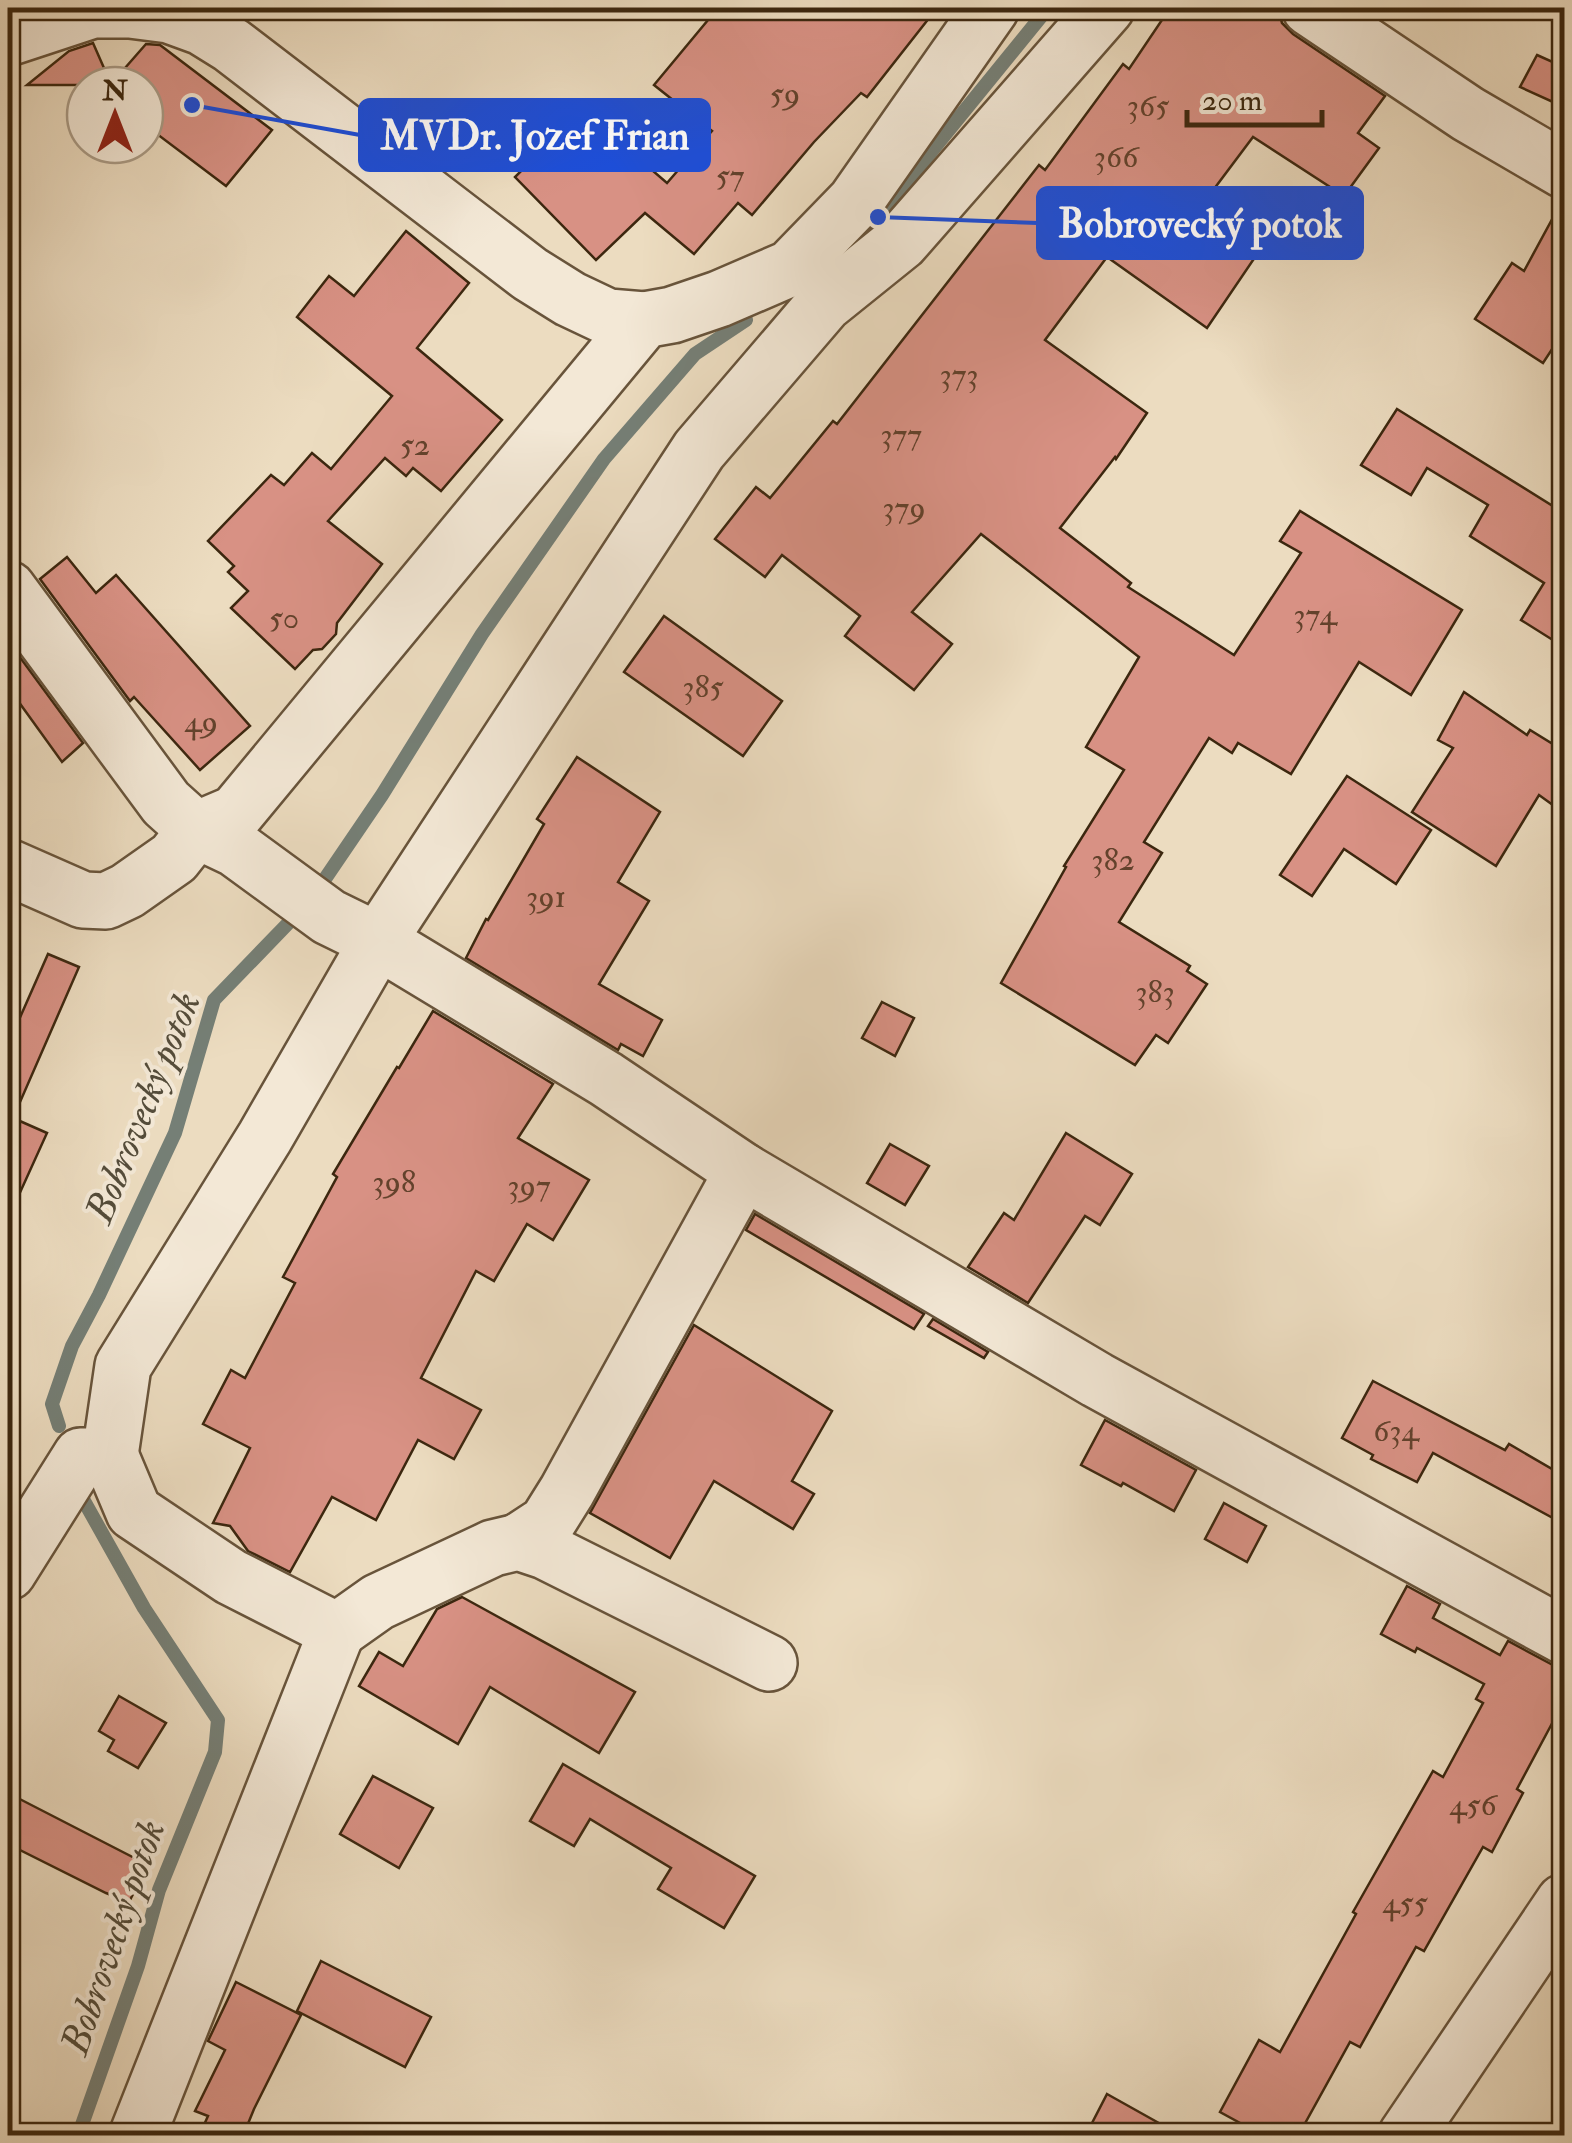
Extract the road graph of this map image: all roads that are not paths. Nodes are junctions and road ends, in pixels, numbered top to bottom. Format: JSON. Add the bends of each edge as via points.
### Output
{"nodes":[{"id":1,"x":991,"y":8,"type":"edge"},
{"id":2,"x":1106,"y":8,"type":"edge"},
{"id":3,"x":1310,"y":8,"type":"edge"},
{"id":4,"x":8,"y":38,"type":"edge"},
{"id":5,"x":1564,"y":170,"type":"edge"},
{"id":6,"x":808,"y":286,"type":"junction"},
{"id":7,"x":644,"y":320,"type":"junction"},
{"id":8,"x":8,"y":588,"type":"edge"},
{"id":9,"x":196,"y":830,"type":"junction"},
{"id":10,"x":8,"y":867,"type":"edge"},
{"id":11,"x":378,"y":941,"type":"junction"},
{"id":12,"x":743,"y":1172,"type":"junction"},
{"id":13,"x":110,"y":1455,"type":"junction"},
{"id":14,"x":518,"y":1542,"type":"junction"},
{"id":15,"x":8,"y":1572,"type":"edge"},
{"id":16,"x":337,"y":1631,"type":"junction"},
{"id":17,"x":1564,"y":1636,"type":"edge"},
{"id":18,"x":769,"y":1664,"type":"dead end"},
{"id":19,"x":1564,"y":1902,"type":"edge"},
{"id":20,"x":137,"y":2136,"type":"edge"},
{"id":21,"x":1406,"y":2136,"type":"edge"}],
"edges":[{"from":1,"to":6,"type":"street","via":[[855,202]]},
{"from":2,"to":6,"type":"street","via":[[902,242]]},
{"from":3,"to":5,"type":"street"},
{"from":4,"to":7,"type":"street","via":[[93,10],[169,15],[202,27],[530,274],[608,316]]},
{"from":6,"to":7,"type":"street","via":[[719,298]]},
{"from":6,"to":11,"type":"street"},
{"from":7,"to":9,"type":"street","via":[[236,813]]},
{"from":8,"to":9,"type":"street","via":[[166,804]]},
{"from":9,"to":10,"type":"street","via":[[174,858],[106,902],[82,900]]},
{"from":9,"to":11,"type":"street"},
{"from":11,"to":12,"type":"street"},
{"from":11,"to":13,"type":"street","via":[[123,1366]]},
{"from":12,"to":14,"type":"street","via":[[548,1523]]},
{"from":12,"to":17,"type":"street","via":[[1097,1380]]},
{"from":13,"to":15,"type":"street","via":[[80,1456]]},
{"from":13,"to":16,"type":"street","via":[[134,1512],[231,1577]]},
{"from":14,"to":16,"type":"street","via":[[378,1602]]},
{"from":14,"to":18,"type":"street"},
{"from":16,"to":20,"type":"street"},
{"from":19,"to":21,"type":"street"}]}
